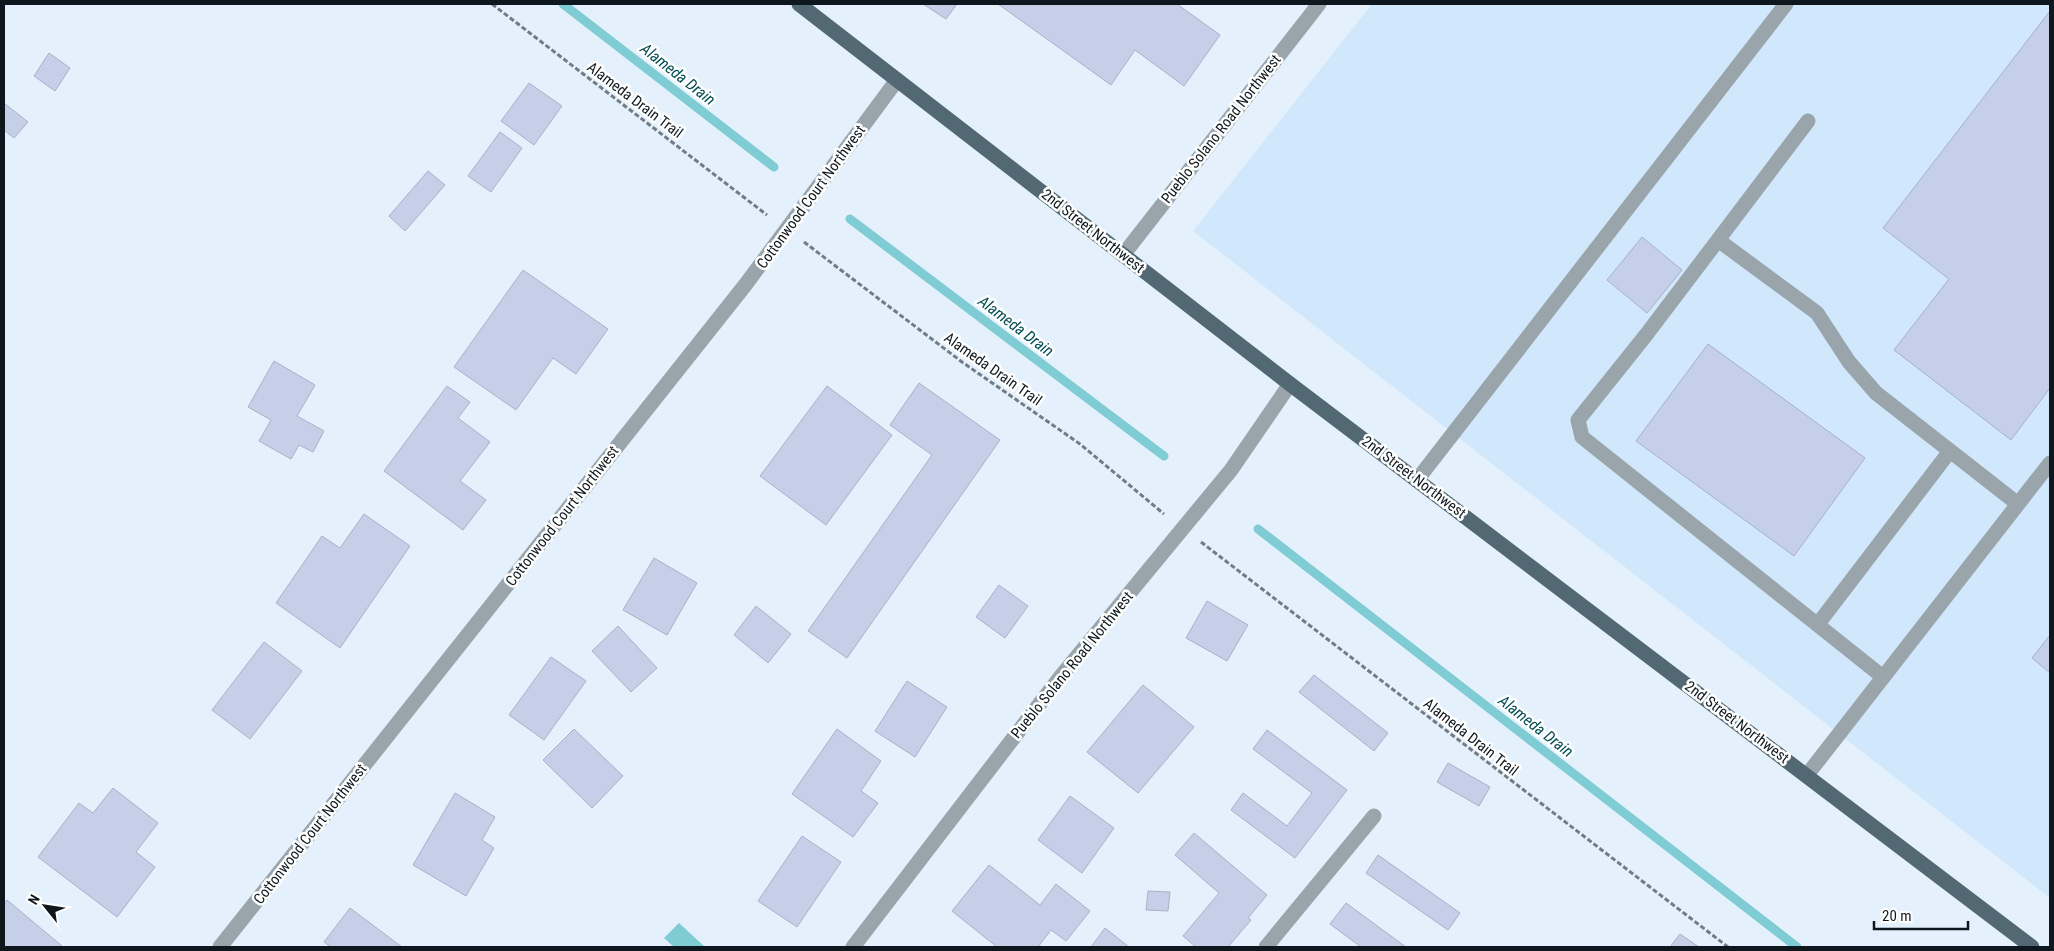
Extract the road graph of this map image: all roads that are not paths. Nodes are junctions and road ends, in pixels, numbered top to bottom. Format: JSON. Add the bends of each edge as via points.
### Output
{"nodes":[{"id":1,"x":799,"y":4,"type":"edge"},
{"id":2,"x":1319,"y":4,"type":"edge"},
{"id":3,"x":1786,"y":4,"type":"edge"},
{"id":4,"x":897,"y":80,"type":"junction"},
{"id":5,"x":1808,"y":121,"type":"dead end"},
{"id":6,"x":1718,"y":240,"type":"junction"},
{"id":7,"x":1123,"y":254,"type":"junction"},
{"id":8,"x":1290,"y":384,"type":"junction"},
{"id":9,"x":1950,"y":451,"type":"junction"},
{"id":10,"x":2050,"y":463,"type":"edge"},
{"id":11,"x":1417,"y":480,"type":"junction"},
{"id":12,"x":2018,"y":504,"type":"junction"},
{"id":13,"x":1818,"y":624,"type":"junction"},
{"id":14,"x":1883,"y":677,"type":"junction"},
{"id":15,"x":1806,"y":776,"type":"junction"},
{"id":16,"x":1374,"y":816,"type":"dead end"},
{"id":17,"x":220,"y":947,"type":"edge"},
{"id":18,"x":853,"y":947,"type":"edge"},
{"id":19,"x":1266,"y":947,"type":"edge"},
{"id":20,"x":2032,"y":947,"type":"edge"}],
"edges":[{"from":1,"to":4,"type":"main road","name":"2nd Street Northwest"},
{"from":2,"to":7,"type":"street","name":"Pueblo Solano Road Northwest"},
{"from":3,"to":11,"type":"street"},
{"from":4,"to":7,"type":"main road","name":"2nd Street Northwest"},
{"from":4,"to":17,"type":"street","name":"Cottonwood Court Northwest","via":[[746,284]]},
{"from":5,"to":6,"type":"street"},
{"from":6,"to":9,"type":"street","via":[[1817,313],[1849,362],[1876,393]]},
{"from":6,"to":13,"type":"street","via":[[1578,420],[1582,437]]},
{"from":7,"to":8,"type":"main road","name":"2nd Street Northwest"},
{"from":8,"to":11,"type":"main road","name":"2nd Street Northwest"},
{"from":8,"to":18,"type":"street","name":"Pueblo Solano Road Northwest","via":[[1231,470],[1061,676]]},
{"from":9,"to":12,"type":"street"},
{"from":9,"to":13,"type":"street"},
{"from":10,"to":12,"type":"street"},
{"from":11,"to":15,"type":"main road","name":"2nd Street Northwest"},
{"from":12,"to":14,"type":"street"},
{"from":13,"to":14,"type":"street"},
{"from":14,"to":15,"type":"street"},
{"from":15,"to":20,"type":"main road","name":"2nd Street Northwest"},
{"from":16,"to":19,"type":"street"}]}
